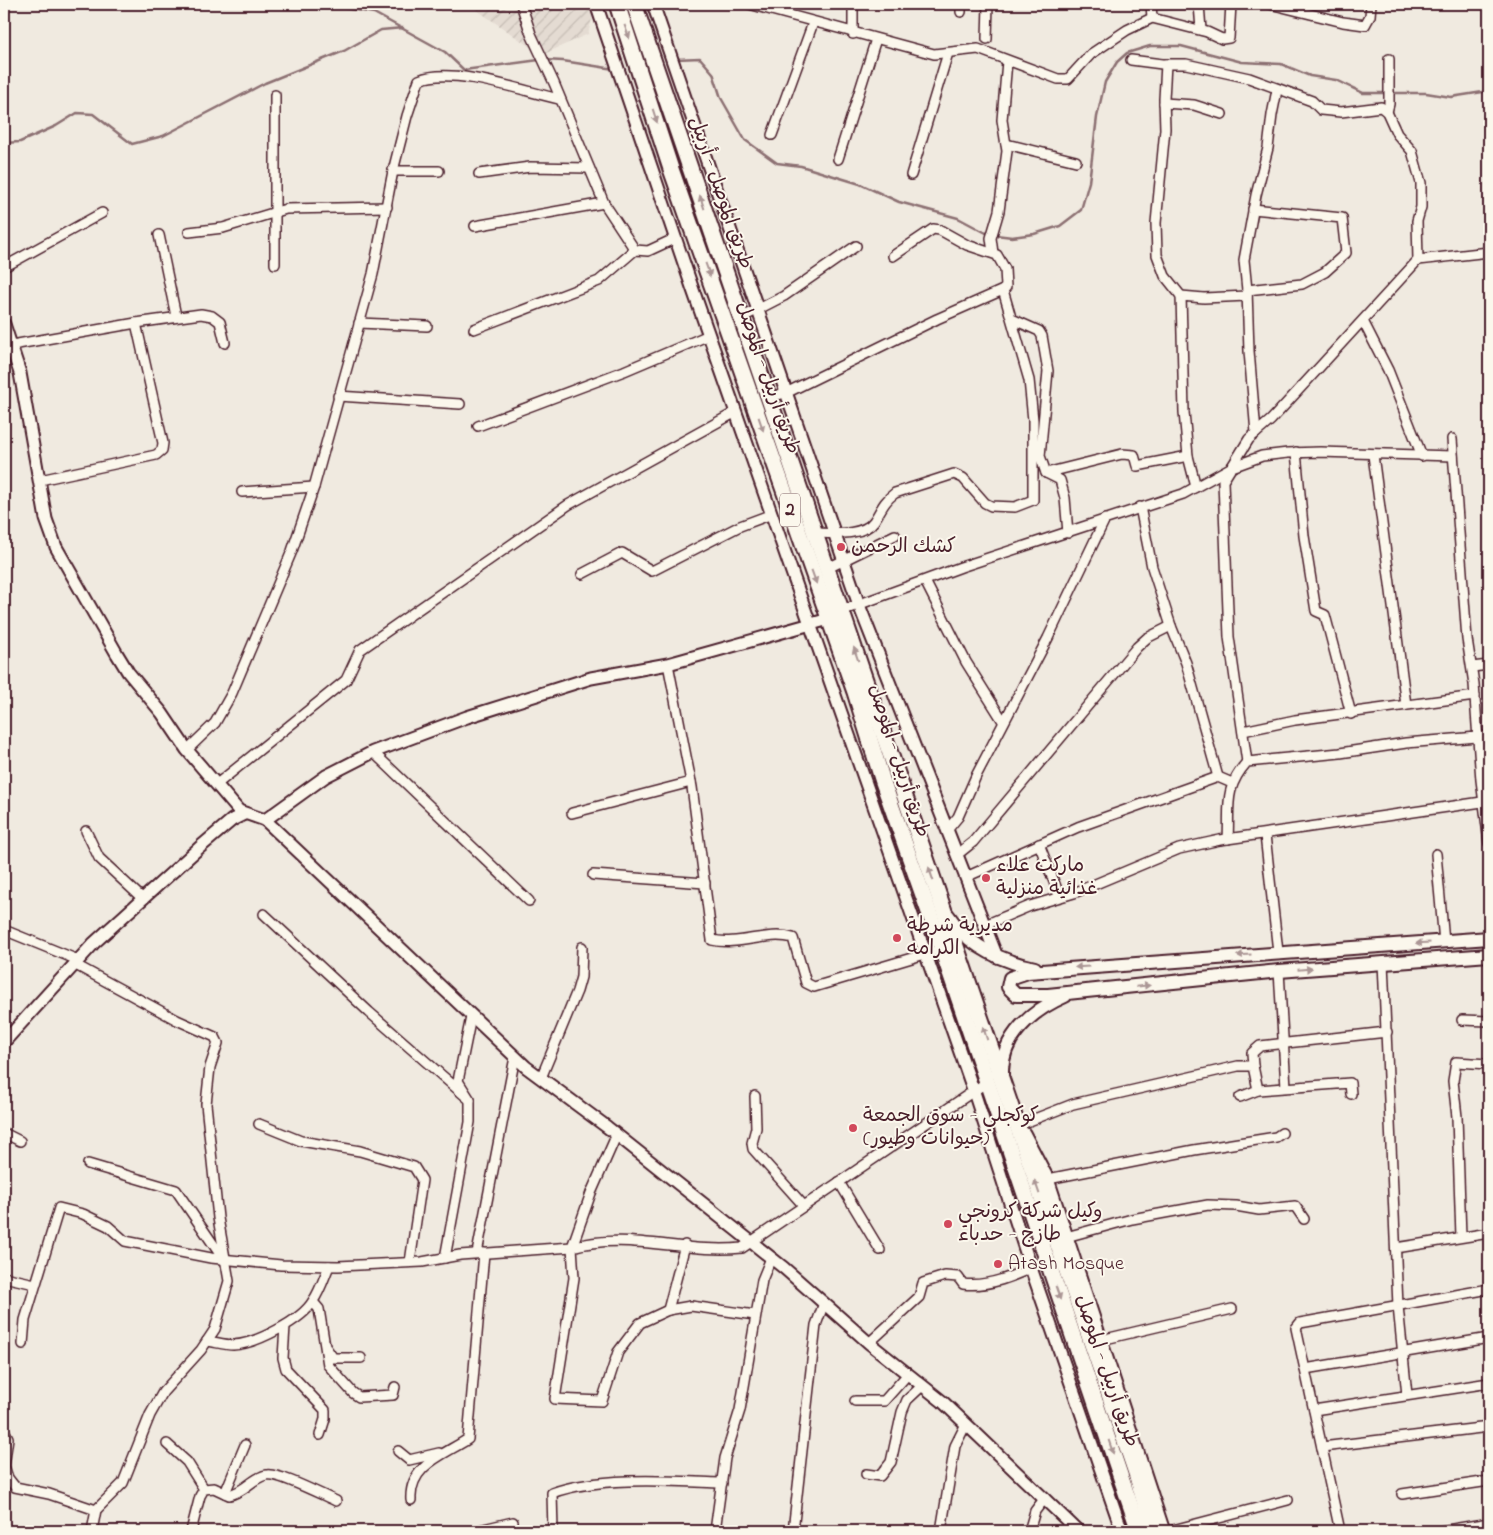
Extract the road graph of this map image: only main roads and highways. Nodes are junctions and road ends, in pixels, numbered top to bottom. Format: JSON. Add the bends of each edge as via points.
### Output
{"nodes":[{"id":1,"x":596,"y":4,"type":"edge"},
{"id":2,"x":617,"y":4,"type":"edge"},
{"id":3,"x":634,"y":4,"type":"edge"},
{"id":4,"x":653,"y":4,"type":"edge"},
{"id":5,"x":4,"y":324,"type":"edge"},
{"id":6,"x":8,"y":338,"type":"edge"},
{"id":7,"x":835,"y":615,"type":"junction"},
{"id":8,"x":811,"y":625,"type":"junction"},
{"id":9,"x":244,"y":814,"type":"junction"},
{"id":10,"x":265,"y":820,"type":"junction"},
{"id":11,"x":939,"y":897,"type":"junction"},
{"id":12,"x":1489,"y":938,"type":"edge"},
{"id":13,"x":1489,"y":955,"type":"edge"},
{"id":14,"x":996,"y":957,"type":"junction"},
{"id":15,"x":1053,"y":969,"type":"junction"},
{"id":16,"x":1077,"y":993,"type":"junction"},
{"id":17,"x":4,"y":1042,"type":"edge"},
{"id":18,"x":1005,"y":1094,"type":"junction"},
{"id":19,"x":1015,"y":1118,"type":"junction"},
{"id":20,"x":1136,"y":1473,"type":"junction"},
{"id":21,"x":1122,"y":1480,"type":"junction"},
{"id":22,"x":1078,"y":1531,"type":"edge"},
{"id":23,"x":1122,"y":1531,"type":"edge"},
{"id":24,"x":1139,"y":1531,"type":"edge"},
{"id":25,"x":1153,"y":1531,"type":"edge"},
{"id":26,"x":1164,"y":1531,"type":"edge"}],
"edges":[{"from":1,"to":8,"type":"main road"},
{"from":2,"to":7,"type":"highway","name":"طريق أربيل - الموصل","number":"2","one_way":true,"via":[[671,169]]},
{"from":7,"to":3,"type":"highway","name":"طريق الموصل - أربيل","number":"2","one_way":true,"via":[[826,569]]},
{"from":4,"to":14,"type":"main road","via":[[859,605]]},
{"from":5,"to":6,"type":"main road"},
{"from":6,"to":9,"type":"main road","via":[[27,407],[46,519],[56,547],[128,672],[187,750]]},
{"from":7,"to":8,"type":"main road"},
{"from":11,"to":7,"type":"highway","name":"طريق الموصل - أربيل","number":"2","one_way":true},
{"from":7,"to":21,"type":"highway","name":"طريق أربيل - الموصل","number":"2","one_way":true,"via":[[883,782]]},
{"from":8,"to":10,"type":"main road","via":[[668,664],[591,678],[530,696],[373,752],[326,776]]},
{"from":8,"to":23,"type":"main road","via":[[974,1092]]},
{"from":9,"to":10,"type":"main road"},
{"from":9,"to":17,"type":"main road","via":[[212,837],[76,962]]},
{"from":10,"to":22,"type":"main road","via":[[515,1057],[771,1258],[966,1424]]},
{"from":11,"to":14,"type":"main road","via":[[962,932]]},
{"from":18,"to":11,"type":"highway","name":"طريق الموصل - أربيل","number":"2","one_way":true},
{"from":12,"to":15,"type":"main road","one_way":true},
{"from":16,"to":13,"type":"main road","one_way":true,"via":[[1383,962]]},
{"from":14,"to":15,"type":"main road"},
{"from":15,"to":16,"type":"main road","via":[[1015,975],[1010,978],[1008,987],[1021,996]]},
{"from":16,"to":18,"type":"main road","via":[[1045,1007],[1013,1035],[1002,1063]]},
{"from":18,"to":19,"type":"highway","name":"طريق الموصل - أربيل","number":"2"},
{"from":20,"to":19,"type":"highway","name":"طريق الموصل - أربيل","number":"2","one_way":true},
{"from":19,"to":26,"type":"main road","via":[[1048,1179]]},
{"from":20,"to":21,"type":"highway"},
{"from":20,"to":25,"type":"highway","name":"طريق الموصل - أربيل","number":"2"},
{"from":21,"to":24,"type":"highway","name":"طريق أربيل - الموصل","number":"2"}]}
